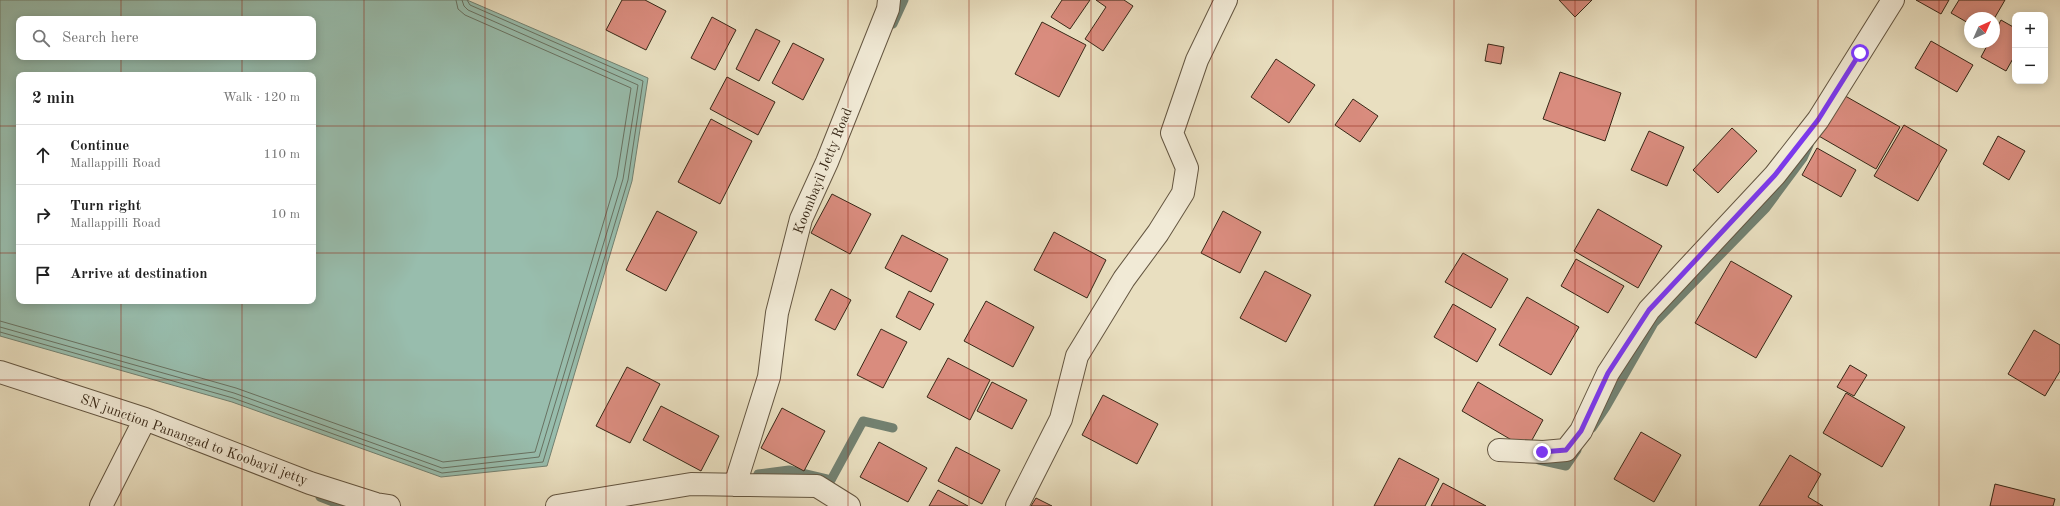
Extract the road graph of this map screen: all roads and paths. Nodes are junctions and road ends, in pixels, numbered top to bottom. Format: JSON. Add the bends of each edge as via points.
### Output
{"nodes":[{"id":1,"x":889,"y":0,"type":"edge"},
{"id":2,"x":1893,"y":0,"type":"edge"},
{"id":3,"x":1221,"y":3,"type":"edge"},
{"id":4,"x":0,"y":372,"type":"edge"},
{"id":5,"x":144,"y":419,"type":"junction"},
{"id":6,"x":1499,"y":450,"type":"dead end"},
{"id":7,"x":735,"y":485,"type":"junction"},
{"id":8,"x":824,"y":499,"type":"edge"},
{"id":9,"x":380,"y":505,"type":"edge"},
{"id":10,"x":101,"y":506,"type":"edge"},
{"id":11,"x":557,"y":506,"type":"edge"},
{"id":12,"x":849,"y":506,"type":"edge"},
{"id":13,"x":1017,"y":506,"type":"edge"}],
"edges":[{"from":1,"to":7,"type":"street","name":"Koombayil Jetty Road","via":[[888,9],[802,219],[777,313],[769,377]]},
{"from":2,"to":6,"type":"street","via":[[1818,120],[1775,175],[1649,310],[1608,373],[1581,431],[1566,450]]},
{"from":3,"to":13,"type":"street","via":[[1197,60],[1172,133],[1187,168],[1183,194],[1124,279],[1077,356],[1061,419]]},
{"from":4,"to":5,"type":"street","name":"SN junction Panangad to Koobayil jetty"},
{"from":5,"to":9,"type":"street","name":"SN junction Panangad to Koobayil jetty","via":[[310,483]]},
{"from":5,"to":10,"type":"street"},
{"from":7,"to":8,"type":"street","via":[[817,486]]},
{"from":7,"to":11,"type":"street","via":[[691,484]]},
{"from":8,"to":12,"type":"street"}]}
